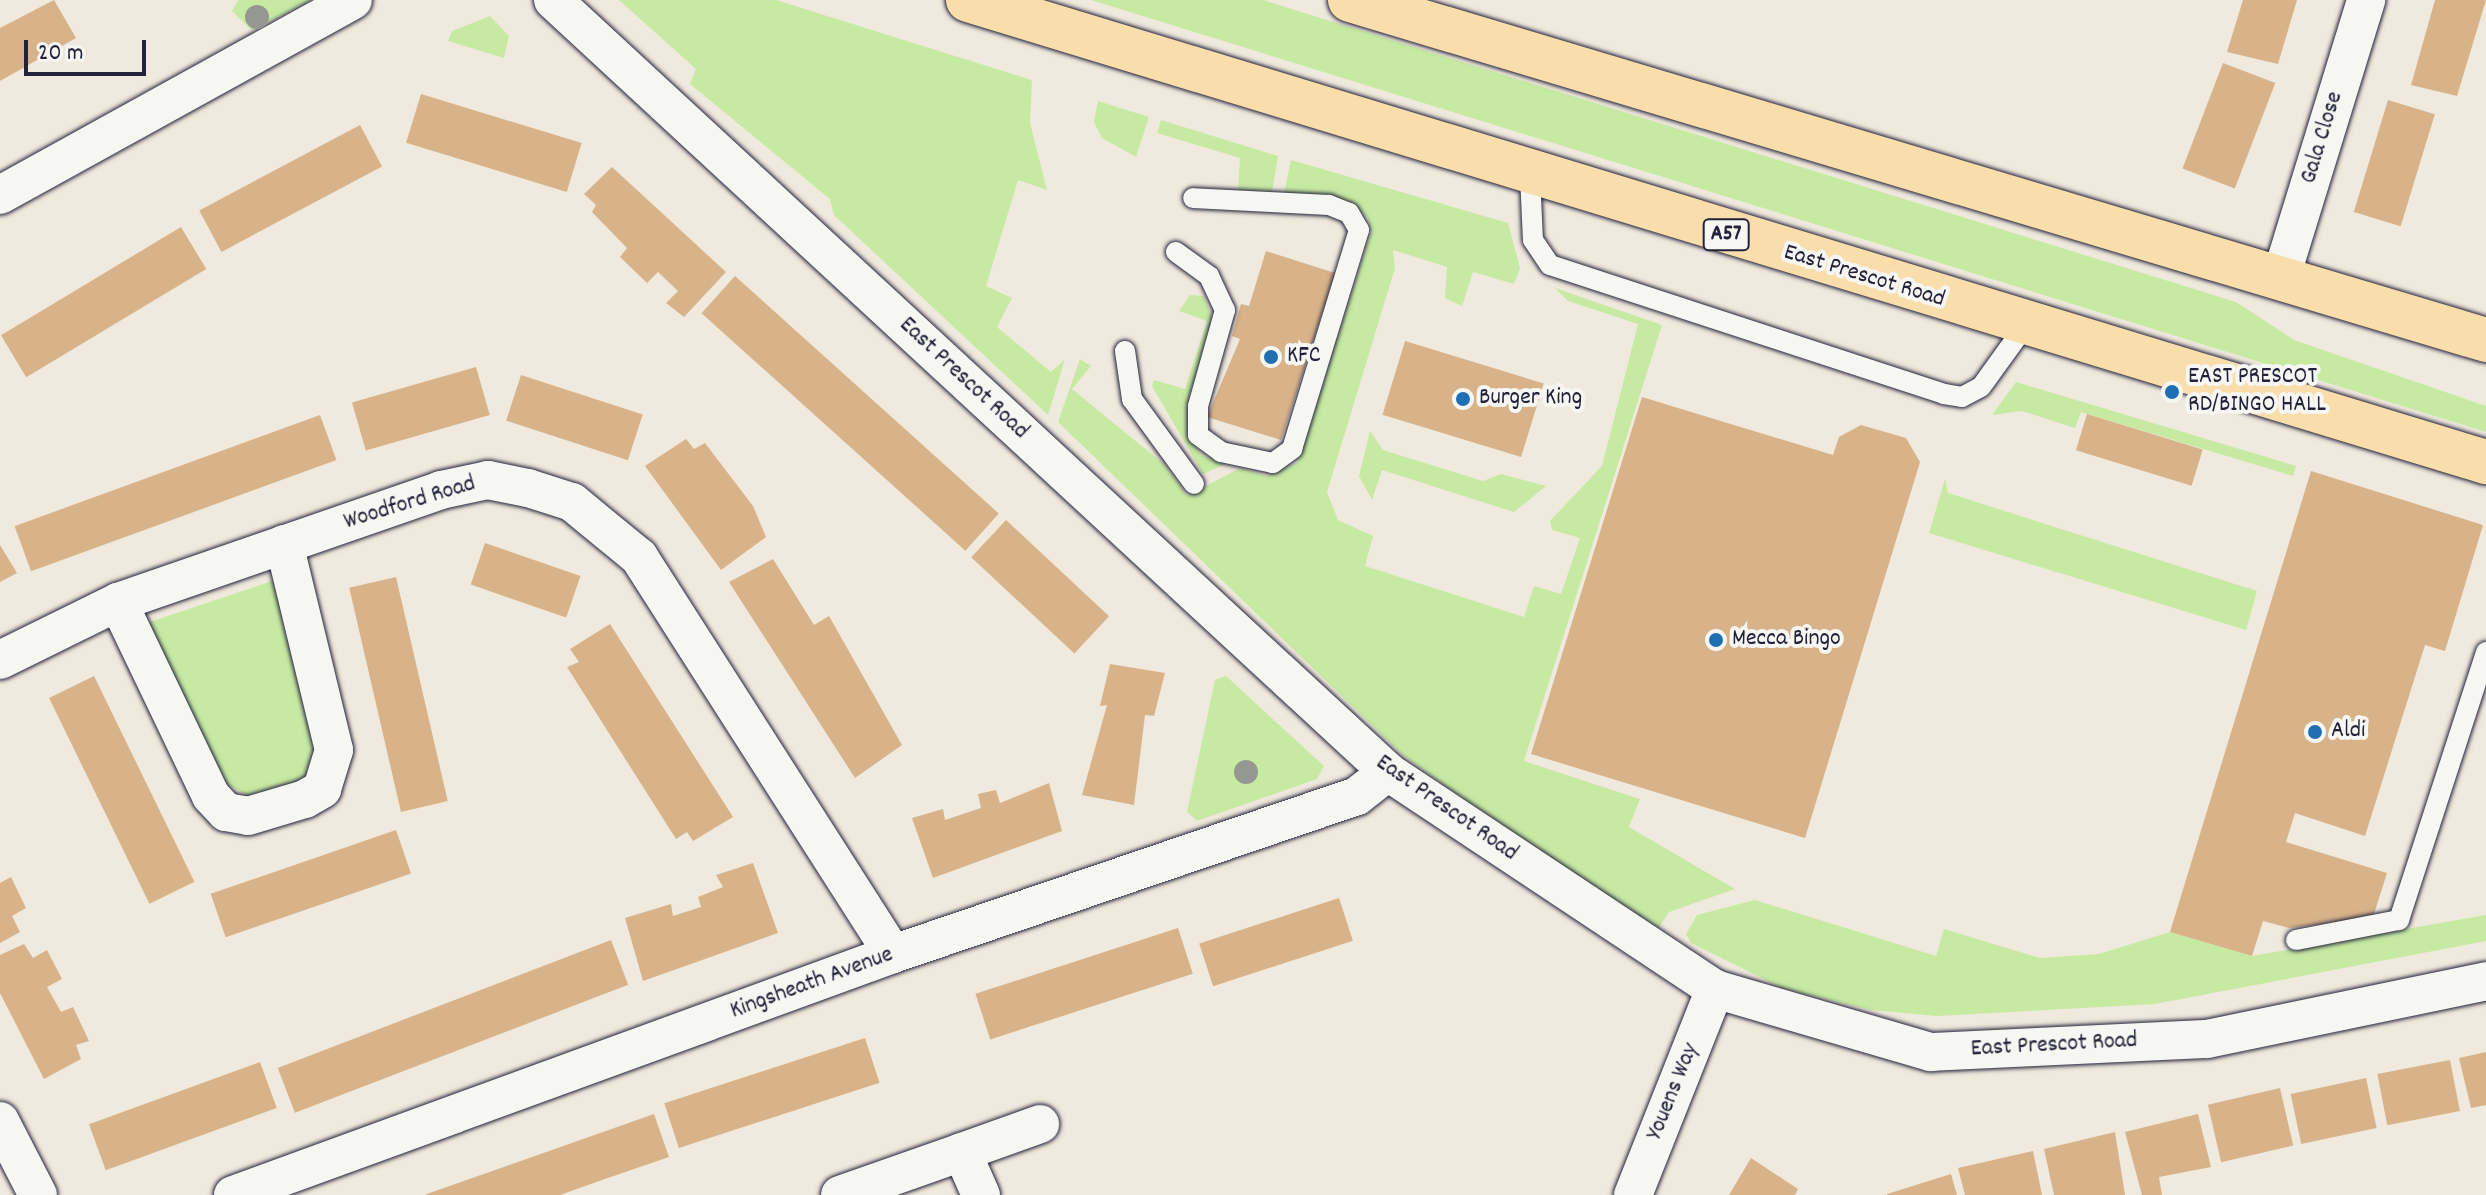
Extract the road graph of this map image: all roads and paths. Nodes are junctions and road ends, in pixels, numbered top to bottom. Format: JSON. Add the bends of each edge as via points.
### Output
{"nodes":[{"id":1,"x":353,"y":0,"type":"edge"},
{"id":2,"x":553,"y":0,"type":"edge"},
{"id":3,"x":968,"y":0,"type":"edge"},
{"id":4,"x":1350,"y":0,"type":"edge"},
{"id":5,"x":2366,"y":0,"type":"edge"},
{"id":6,"x":1530,"y":175,"type":"junction"},
{"id":7,"x":0,"y":195,"type":"edge"},
{"id":8,"x":1193,"y":198,"type":"dead end"},
{"id":9,"x":1176,"y":252,"type":"dead end"},
{"id":10,"x":2281,"y":277,"type":"junction"},
{"id":11,"x":2025,"y":326,"type":"junction"},
{"id":12,"x":2486,"y":340,"type":"edge"},
{"id":13,"x":1125,"y":351,"type":"dead end"},
{"id":14,"x":2486,"y":462,"type":"edge"},
{"id":15,"x":1194,"y":484,"type":"dead end"},
{"id":16,"x":284,"y":544,"type":"junction"},
{"id":17,"x":118,"y":602,"type":"junction"},
{"id":18,"x":2486,"y":652,"type":"edge"},
{"id":19,"x":0,"y":660,"type":"edge"},
{"id":20,"x":1388,"y":772,"type":"junction"},
{"id":21,"x":2296,"y":940,"type":"dead end"},
{"id":22,"x":893,"y":954,"type":"junction"},
{"id":23,"x":2486,"y":981,"type":"edge"},
{"id":24,"x":1715,"y":989,"type":"junction"},
{"id":25,"x":0,"y":1121,"type":"edge"},
{"id":26,"x":1040,"y":1124,"type":"dead end"},
{"id":27,"x":973,"y":1177,"type":"edge"},
{"id":28,"x":38,"y":1195,"type":"edge"},
{"id":29,"x":233,"y":1195,"type":"edge"},
{"id":30,"x":840,"y":1195,"type":"edge"},
{"id":31,"x":1633,"y":1195,"type":"edge"}],
"edges":[{"from":1,"to":7,"type":"street"},
{"from":2,"to":20,"type":"street","name":"East Prescot Road"},
{"from":3,"to":6,"type":"highway","name":"East Prescot Road","number":"A57"},
{"from":4,"to":10,"type":"highway"},
{"from":5,"to":10,"type":"street","name":"Gala Close"},
{"from":6,"to":11,"type":"highway","name":"East Prescot Road","number":"A57"},
{"from":6,"to":11,"type":"lane","via":[[1533,240],[1550,265],[1944,394],[1962,397],[1981,387]]},
{"from":8,"to":9,"type":"lane","via":[[1329,205],[1349,213],[1359,230],[1292,449],[1273,463],[1221,452],[1198,435],[1198,406],[1225,310],[1209,276]]},
{"from":10,"to":12,"type":"highway"},
{"from":11,"to":14,"type":"highway","name":"East Prescot Road","number":"A57"},
{"from":13,"to":15,"type":"lane","via":[[1132,399]]},
{"from":16,"to":17,"type":"street","name":"Woodford Road"},
{"from":16,"to":17,"type":"street","via":[[334,750],[327,780],[305,799],[248,816],[226,812],[211,796]]},
{"from":16,"to":22,"type":"street","name":"Woodford Road","via":[[488,480],[572,502],[609,526],[668,597]]},
{"from":17,"to":19,"type":"street","name":"Woodford Road"},
{"from":18,"to":21,"type":"lane","via":[[2399,920]]},
{"from":20,"to":22,"type":"street","name":"Kingsheath Avenue","via":[[1357,796]]},
{"from":20,"to":24,"type":"street","name":"East Prescot Road"},
{"from":22,"to":29,"type":"street","name":"Kingsheath Avenue"},
{"from":23,"to":24,"type":"street","name":"East Prescot Road","via":[[2207,1039],[1931,1052]]},
{"from":24,"to":31,"type":"street","name":"Youens Way"},
{"from":25,"to":28,"type":"street"},
{"from":26,"to":27,"type":"street"},
{"from":27,"to":30,"type":"street"}]}
